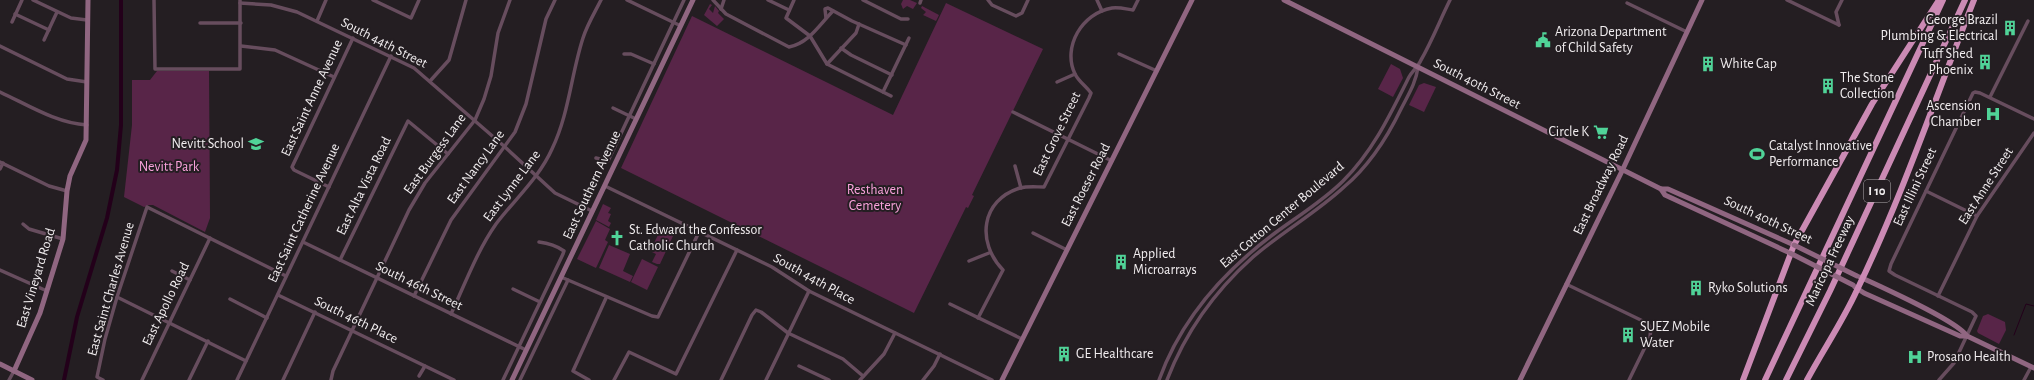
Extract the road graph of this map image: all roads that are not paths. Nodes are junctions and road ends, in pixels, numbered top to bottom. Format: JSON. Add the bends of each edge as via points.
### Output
{"nodes":[{"id":1,"x":22,"y":0,"type":"edge"},
{"id":2,"x":33,"y":0,"type":"edge"},
{"id":3,"x":88,"y":0,"type":"edge"},
{"id":4,"x":154,"y":0,"type":"edge"},
{"id":5,"x":326,"y":0,"type":"edge"},
{"id":6,"x":373,"y":0,"type":"edge"},
{"id":7,"x":419,"y":0,"type":"edge"},
{"id":8,"x":466,"y":0,"type":"edge"},
{"id":9,"x":510,"y":0,"type":"edge"},
{"id":10,"x":555,"y":0,"type":"edge"},
{"id":11,"x":601,"y":0,"type":"edge"},
{"id":12,"x":627,"y":0,"type":"edge"},
{"id":13,"x":684,"y":0,"type":"edge"},
{"id":14,"x":693,"y":0,"type":"edge"},
{"id":15,"x":713,"y":0,"type":"edge"},
{"id":16,"x":718,"y":0,"type":"edge"},
{"id":17,"x":768,"y":0,"type":"edge"},
{"id":18,"x":794,"y":0,"type":"edge"},
{"id":19,"x":863,"y":0,"type":"edge"},
{"id":20,"x":988,"y":0,"type":"edge"},
{"id":21,"x":1028,"y":0,"type":"edge"},
{"id":22,"x":1097,"y":0,"type":"edge"},
{"id":23,"x":1138,"y":0,"type":"edge"},
{"id":24,"x":1192,"y":0,"type":"edge"},
{"id":25,"x":1284,"y":0,"type":"edge"},
{"id":26,"x":1450,"y":0,"type":"edge"},
{"id":27,"x":1702,"y":0,"type":"edge"},
{"id":28,"x":1787,"y":0,"type":"edge"},
{"id":29,"x":1842,"y":0,"type":"edge"},
{"id":30,"x":1939,"y":0,"type":"edge"},
{"id":31,"x":1943,"y":0,"type":"edge"},
{"id":32,"x":1965,"y":0,"type":"edge"},
{"id":33,"x":1974,"y":0,"type":"edge"},
{"id":34,"x":240,"y":1,"type":"edge"},
{"id":35,"x":724,"y":1,"type":"edge"},
{"id":36,"x":1627,"y":3,"type":"dead end"},
{"id":37,"x":721,"y":9,"type":"junction"},
{"id":38,"x":789,"y":10,"type":"junction"},
{"id":39,"x":833,"y":10,"type":"junction"},
{"id":40,"x":1102,"y":11,"type":"junction"},
{"id":41,"x":58,"y":12,"type":"junction"},
{"id":42,"x":15,"y":14,"type":"junction"},
{"id":43,"x":826,"y":18,"type":"junction"},
{"id":44,"x":87,"y":20,"type":"junction"},
{"id":45,"x":908,"y":20,"type":"dead end"},
{"id":46,"x":317,"y":21,"type":"junction"},
{"id":47,"x":2028,"y":21,"type":"dead end"},
{"id":48,"x":12,"y":22,"type":"dead end"},
{"id":49,"x":200,"y":23,"type":"dead end"},
{"id":50,"x":241,"y":23,"type":"junction"},
{"id":51,"x":673,"y":23,"type":"junction"},
{"id":52,"x":859,"y":24,"type":"junction"},
{"id":53,"x":681,"y":26,"type":"junction"},
{"id":54,"x":49,"y":30,"type":"junction"},
{"id":55,"x":1687,"y":32,"type":"junction"},
{"id":56,"x":810,"y":36,"type":"junction"},
{"id":57,"x":353,"y":38,"type":"junction"},
{"id":58,"x":910,"y":38,"type":"dead end"},
{"id":59,"x":44,"y":40,"type":"dead end"},
{"id":60,"x":906,"y":45,"type":"junction"},
{"id":61,"x":0,"y":46,"type":"edge"},
{"id":62,"x":241,"y":46,"type":"junction"},
{"id":63,"x":841,"y":48,"type":"junction"},
{"id":64,"x":624,"y":54,"type":"dead end"},
{"id":65,"x":1119,"y":54,"type":"dead end"},
{"id":66,"x":391,"y":56,"type":"junction"},
{"id":67,"x":654,"y":64,"type":"junction"},
{"id":68,"x":827,"y":64,"type":"junction"},
{"id":69,"x":1418,"y":67,"type":"junction"},
{"id":70,"x":1157,"y":71,"type":"junction"},
{"id":71,"x":1075,"y":74,"type":"junction"},
{"id":72,"x":892,"y":75,"type":"junction"},
{"id":73,"x":334,"y":77,"type":"junction"},
{"id":74,"x":431,"y":80,"type":"junction"},
{"id":75,"x":87,"y":82,"type":"junction"},
{"id":76,"x":1057,"y":82,"type":"dead end"},
{"id":77,"x":0,"y":92,"type":"edge"},
{"id":78,"x":884,"y":92,"type":"junction"},
{"id":79,"x":891,"y":96,"type":"dead end"},
{"id":80,"x":1990,"y":97,"type":"junction"},
{"id":81,"x":613,"y":108,"type":"dead end"},
{"id":82,"x":1013,"y":112,"type":"dead end"},
{"id":83,"x":629,"y":115,"type":"junction"},
{"id":84,"x":636,"y":119,"type":"junction"},
{"id":85,"x":2034,"y":119,"type":"edge"},
{"id":86,"x":475,"y":120,"type":"junction"},
{"id":87,"x":87,"y":125,"type":"junction"},
{"id":88,"x":2034,"y":132,"type":"edge"},
{"id":89,"x":1068,"y":140,"type":"junction"},
{"id":90,"x":506,"y":146,"type":"junction"},
{"id":91,"x":448,"y":154,"type":"junction"},
{"id":92,"x":596,"y":158,"type":"dead end"},
{"id":93,"x":1112,"y":161,"type":"junction"},
{"id":94,"x":1,"y":162,"type":"edge"},
{"id":95,"x":1015,"y":166,"type":"dead end"},
{"id":96,"x":0,"y":169,"type":"edge"},
{"id":97,"x":1622,"y":171,"type":"junction"},
{"id":98,"x":536,"y":176,"type":"junction"},
{"id":99,"x":605,"y":186,"type":"junction"},
{"id":100,"x":329,"y":187,"type":"junction"},
{"id":101,"x":1021,"y":188,"type":"junction"},
{"id":102,"x":1661,"y":189,"type":"junction"},
{"id":103,"x":67,"y":191,"type":"junction"},
{"id":104,"x":1926,"y":191,"type":"junction"},
{"id":105,"x":592,"y":211,"type":"junction"},
{"id":106,"x":1977,"y":216,"type":"junction"},
{"id":107,"x":23,"y":224,"type":"dead end"},
{"id":108,"x":699,"y":232,"type":"junction"},
{"id":109,"x":1033,"y":233,"type":"dead end"},
{"id":110,"x":210,"y":238,"type":"junction"},
{"id":111,"x":63,"y":239,"type":"junction"},
{"id":112,"x":303,"y":242,"type":"junction"},
{"id":113,"x":539,"y":242,"type":"dead end"},
{"id":114,"x":1794,"y":245,"type":"junction"},
{"id":115,"x":737,"y":250,"type":"junction"},
{"id":116,"x":1067,"y":250,"type":"junction"},
{"id":117,"x":989,"y":253,"type":"junction"},
{"id":118,"x":1790,"y":253,"type":"junction"},
{"id":119,"x":340,"y":260,"type":"junction"},
{"id":120,"x":968,"y":261,"type":"dead end"},
{"id":121,"x":0,"y":270,"type":"edge"},
{"id":122,"x":172,"y":271,"type":"dead end"},
{"id":123,"x":286,"y":276,"type":"junction"},
{"id":124,"x":561,"y":277,"type":"junction"},
{"id":125,"x":1860,"y":277,"type":"junction"},
{"id":126,"x":378,"y":278,"type":"junction"},
{"id":127,"x":190,"y":280,"type":"junction"},
{"id":128,"x":568,"y":280,"type":"junction"},
{"id":129,"x":1566,"y":284,"type":"junction"},
{"id":130,"x":1855,"y":287,"type":"junction"},
{"id":131,"x":513,"y":289,"type":"dead end"},
{"id":132,"x":47,"y":291,"type":"junction"},
{"id":133,"x":809,"y":291,"type":"junction"},
{"id":134,"x":278,"y":295,"type":"junction"},
{"id":135,"x":414,"y":296,"type":"junction"},
{"id":136,"x":1938,"y":296,"type":"junction"},
{"id":137,"x":116,"y":297,"type":"junction"},
{"id":138,"x":606,"y":298,"type":"junction"},
{"id":139,"x":230,"y":300,"type":"dead end"},
{"id":140,"x":540,"y":302,"type":"junction"},
{"id":141,"x":950,"y":304,"type":"dead end"},
{"id":142,"x":315,"y":312,"type":"junction"},
{"id":143,"x":451,"y":314,"type":"junction"},
{"id":144,"x":267,"y":318,"type":"junction"},
{"id":145,"x":978,"y":318,"type":"junction"},
{"id":146,"x":170,"y":323,"type":"junction"},
{"id":147,"x":352,"y":330,"type":"junction"},
{"id":148,"x":788,"y":333,"type":"junction"},
{"id":149,"x":895,"y":333,"type":"junction"},
{"id":150,"x":1967,"y":336,"type":"junction"},
{"id":151,"x":1022,"y":339,"type":"junction"},
{"id":152,"x":208,"y":341,"type":"junction"},
{"id":153,"x":519,"y":347,"type":"junction"},
{"id":154,"x":526,"y":350,"type":"junction"},
{"id":155,"x":940,"y":354,"type":"junction"},
{"id":156,"x":246,"y":361,"type":"junction"},
{"id":157,"x":0,"y":364,"type":"edge"},
{"id":158,"x":425,"y":366,"type":"junction"},
{"id":159,"x":799,"y":366,"type":"dead end"},
{"id":160,"x":2032,"y":368,"type":"edge"},
{"id":161,"x":14,"y":371,"type":"junction"},
{"id":162,"x":419,"y":376,"type":"dead end"},
{"id":163,"x":863,"y":376,"type":"junction"},
{"id":164,"x":9,"y":380,"type":"edge"},
{"id":165,"x":32,"y":380,"type":"edge"},
{"id":166,"x":103,"y":380,"type":"edge"},
{"id":167,"x":142,"y":380,"type":"edge"},
{"id":168,"x":189,"y":380,"type":"edge"},
{"id":169,"x":237,"y":380,"type":"edge"},
{"id":170,"x":283,"y":380,"type":"edge"},
{"id":171,"x":331,"y":380,"type":"edge"},
{"id":172,"x":454,"y":380,"type":"edge"},
{"id":173,"x":503,"y":380,"type":"edge"},
{"id":174,"x":512,"y":380,"type":"edge"},
{"id":175,"x":520,"y":380,"type":"edge"},
{"id":176,"x":589,"y":380,"type":"edge"},
{"id":177,"x":614,"y":380,"type":"edge"},
{"id":178,"x":720,"y":380,"type":"edge"},
{"id":179,"x":766,"y":380,"type":"edge"},
{"id":180,"x":830,"y":380,"type":"edge"},
{"id":181,"x":860,"y":380,"type":"edge"},
{"id":182,"x":923,"y":380,"type":"edge"},
{"id":183,"x":992,"y":380,"type":"edge"},
{"id":184,"x":1002,"y":380,"type":"edge"},
{"id":185,"x":1159,"y":380,"type":"edge"},
{"id":186,"x":1167,"y":380,"type":"edge"},
{"id":187,"x":1520,"y":380,"type":"edge"},
{"id":188,"x":1629,"y":380,"type":"edge"},
{"id":189,"x":1743,"y":380,"type":"edge"},
{"id":190,"x":1765,"y":380,"type":"edge"},
{"id":191,"x":1786,"y":380,"type":"edge"},
{"id":192,"x":1807,"y":380,"type":"edge"},
{"id":193,"x":1939,"y":380,"type":"edge"},
{"id":194,"x":2024,"y":380,"type":"edge"}],
"edges":[{"from":1,"to":42,"type":"street"},
{"from":2,"to":41,"type":"street"},
{"from":3,"to":44,"type":"main road","name":"East Vineyard Road"},
{"from":4,"to":62,"type":"street","via":[[155,69],[240,69]]},
{"from":5,"to":46,"type":"street"},
{"from":6,"to":7,"type":"street","via":[[410,18]]},
{"from":8,"to":74,"type":"street","via":[[449,60]]},
{"from":9,"to":86,"type":"street","name":"East Burgess Lane","via":[[498,33],[491,76]]},
{"from":10,"to":90,"type":"street","name":"East Nancy Lane","via":[[546,19],[526,104],[515,132]]},
{"from":11,"to":98,"type":"street","name":"East Lynne Lane","via":[[583,38],[561,130],[552,151]]},
{"from":12,"to":51,"type":"street"},
{"from":13,"to":51,"type":"street","name":"East Southern Avenue"},
{"from":14,"to":53,"type":"main road","name":"East Southern Avenue"},
{"from":15,"to":37,"type":"street"},
{"from":16,"to":35,"type":"street"},
{"from":17,"to":38,"type":"street"},
{"from":18,"to":38,"type":"street"},
{"from":19,"to":45,"type":"street"},
{"from":20,"to":21,"type":"street","via":[[992,5],[1019,15]]},
{"from":22,"to":40,"type":"street"},
{"from":23,"to":40,"type":"street","name":"East Grove Street","via":[[1133,10],[1121,8]]},
{"from":24,"to":70,"type":"main road","name":"East Roeser Road"},
{"from":25,"to":69,"type":"main road","name":"South 40th Street"},
{"from":26,"to":69,"type":"street"},
{"from":27,"to":55,"type":"main road","name":"East Broadway Road"},
{"from":28,"to":29,"type":"street","via":[[1839,25],[1836,12]]},
{"from":30,"to":114,"type":"highway","via":[[1872,104]]},
{"from":31,"to":190,"type":"highway","name":"Maricopa Freeway","number":"I 10"},
{"from":32,"to":191,"type":"highway","name":"Maricopa Freeway","number":"I 10"},
{"from":33,"to":125,"type":"highway","via":[[1884,230]]},
{"from":34,"to":46,"type":"street","name":"South 44th Street","via":[[271,5]]},
{"from":34,"to":50,"type":"street"},
{"from":35,"to":37,"type":"street"},
{"from":36,"to":55,"type":"street"},
{"from":37,"to":56,"type":"street","via":[[727,15],[789,47],[800,45]]},
{"from":38,"to":56,"type":"street","via":[[786,18]]},
{"from":39,"to":43,"type":"street"},
{"from":39,"to":43,"type":"street","via":[[825,10]]},
{"from":39,"to":52,"type":"street"},
{"from":40,"to":71,"type":"street","name":"East Grove Street","via":[[1091,17],[1076,34],[1071,60]]},
{"from":41,"to":44,"type":"street","via":[[71,18]]},
{"from":41,"to":54,"type":"street"},
{"from":42,"to":48,"type":"street"},
{"from":42,"to":54,"type":"street"},
{"from":43,"to":56,"type":"street"},
{"from":44,"to":75,"type":"main road","name":"East Vineyard Road"},
{"from":46,"to":57,"type":"street","name":"South 44th Street"},
{"from":47,"to":80,"type":"street"},
{"from":49,"to":50,"type":"street"},
{"from":50,"to":62,"type":"street"},
{"from":51,"to":53,"type":"street"},
{"from":51,"to":67,"type":"street","name":"East Southern Avenue"},
{"from":52,"to":60,"type":"street"},
{"from":52,"to":63,"type":"street","via":[[856,33]]},
{"from":53,"to":84,"type":"main road","name":"East Southern Avenue"},
{"from":54,"to":59,"type":"street"},
{"from":55,"to":97,"type":"main road","name":"East Broadway Road"},
{"from":56,"to":68,"type":"street"},
{"from":57,"to":66,"type":"street","name":"South 44th Street"},
{"from":57,"to":73,"type":"street","name":"East Saint Anne Avenue"},
{"from":58,"to":60,"type":"street"},
{"from":60,"to":72,"type":"street"},
{"from":61,"to":75,"type":"street","via":[[67,79]]},
{"from":62,"to":73,"type":"street","via":[[275,50]]},
{"from":63,"to":68,"type":"street"},
{"from":63,"to":72,"type":"street"},
{"from":64,"to":67,"type":"street","via":[[631,54]]},
{"from":65,"to":70,"type":"street"},
{"from":66,"to":74,"type":"street","name":"South 44th Street"},
{"from":66,"to":100,"type":"street","name":"East Saint Catherine Avenue"},
{"from":67,"to":83,"type":"street","name":"East Southern Avenue"},
{"from":68,"to":78,"type":"street"},
{"from":69,"to":97,"type":"main road","name":"South 40th Street"},
{"from":69,"to":185,"type":"street","name":"East Cotton Center Boulevard","via":[[1410,75],[1378,138],[1356,167],[1321,200],[1250,252],[1207,296],[1179,338]]},
{"from":69,"to":186,"type":"street","name":"East Cotton Center Boulevard","via":[[1417,78],[1398,116],[1363,168],[1325,204],[1254,257],[1221,289],[1192,330]]},
{"from":70,"to":93,"type":"main road","name":"East Roeser Road"},
{"from":71,"to":76,"type":"street","name":"East Grove Street"},
{"from":71,"to":89,"type":"street","name":"East Grove Street","via":[[1090,93]]},
{"from":72,"to":78,"type":"street"},
{"from":73,"to":100,"type":"street","name":"East Saint Anne Avenue","via":[[292,167]]},
{"from":74,"to":86,"type":"street","name":"South 44th Street"},
{"from":75,"to":87,"type":"main road","name":"East Vineyard Road"},
{"from":77,"to":87,"type":"street","via":[[58,120]]},
{"from":78,"to":79,"type":"street"},
{"from":80,"to":85,"type":"street"},
{"from":80,"to":104,"type":"street","name":"East Illini Street","via":[[1975,92],[1971,95]]},
{"from":81,"to":83,"type":"street"},
{"from":82,"to":89,"type":"street"},
{"from":83,"to":84,"type":"street"},
{"from":83,"to":92,"type":"street","name":"East Southern Avenue","via":[[608,161]]},
{"from":84,"to":99,"type":"main road","name":"East Southern Avenue"},
{"from":86,"to":90,"type":"street","name":"South 44th Street"},
{"from":86,"to":91,"type":"street","name":"East Burgess Lane"},
{"from":87,"to":103,"type":"main road","name":"East Vineyard Road","via":[[86,140],[72,171]]},
{"from":88,"to":106,"type":"street","name":"East Anne Street"},
{"from":89,"to":93,"type":"street"},
{"from":89,"to":101,"type":"street","name":"East Grove Street","via":[[1044,186]]},
{"from":90,"to":98,"type":"street","name":"South 44th Street"},
{"from":90,"to":135,"type":"street","name":"East Nancy Lane","via":[[451,220]]},
{"from":91,"to":119,"type":"street","name":"East Alta Vista Road","via":[[408,121]]},
{"from":91,"to":126,"type":"street","name":"East Burgess Lane","via":[[425,183],[409,210]]},
{"from":93,"to":116,"type":"main road","name":"East Roeser Road"},
{"from":94,"to":96,"type":"street"},
{"from":94,"to":103,"type":"street","via":[[49,186]]},
{"from":95,"to":101,"type":"street","name":"East Grove Street"},
{"from":97,"to":102,"type":"main road","name":"South 40th Street"},
{"from":97,"to":129,"type":"main road","name":"East Broadway Road"},
{"from":98,"to":105,"type":"street","name":"South 44th Street","via":[[554,193]]},
{"from":98,"to":143,"type":"street","name":"East Lynne Lane","via":[[485,241]]},
{"from":99,"to":105,"type":"main road","name":"East Southern Avenue"},
{"from":99,"to":108,"type":"street","name":"South 44th Place"},
{"from":100,"to":112,"type":"street","name":"East Saint Catherine Avenue"},
{"from":101,"to":117,"type":"street","name":"East Grove Street","via":[[1010,192],[997,202],[989,215],[985,230]]},
{"from":102,"to":114,"type":"main road","name":"South 40th Street","via":[[1668,189]]},
{"from":102,"to":118,"type":"main road","name":"South 40th Street","via":[[1665,195]]},
{"from":103,"to":111,"type":"main road","name":"East Vineyard Road"},
{"from":104,"to":106,"type":"street"},
{"from":104,"to":136,"type":"street","name":"East Illini Street","via":[[1890,271]]},
{"from":105,"to":124,"type":"main road","name":"East Southern Avenue"},
{"from":106,"to":136,"type":"street","name":"East Anne Street"},
{"from":107,"to":111,"type":"street","via":[[29,229]]},
{"from":108,"to":115,"type":"street","name":"South 44th Place"},
{"from":108,"to":138,"type":"street","via":[[658,317]]},
{"from":109,"to":116,"type":"street"},
{"from":110,"to":123,"type":"street"},
{"from":110,"to":127,"type":"street","name":"East Apollo Road"},
{"from":110,"to":137,"type":"street","name":"East Saint Charles Avenue","via":[[147,207]]},
{"from":111,"to":132,"type":"main road","name":"East Vineyard Road"},
{"from":112,"to":119,"type":"street","name":"South 46th Street"},
{"from":112,"to":123,"type":"street","name":"East Saint Catherine Avenue"},
{"from":113,"to":140,"type":"street","name":"East Southern Avenue","via":[[548,243],[564,251]]},
{"from":114,"to":118,"type":"highway"},
{"from":114,"to":125,"type":"main road","name":"South 40th Street","bridge":true},
{"from":115,"to":133,"type":"street","name":"South 44th Place","via":[[772,267]]},
{"from":115,"to":177,"type":"street","via":[[676,374],[629,352]]},
{"from":116,"to":151,"type":"main road","name":"East Roeser Road"},
{"from":117,"to":120,"type":"street"},
{"from":117,"to":145,"type":"street","name":"East Grove Street","via":[[1002,270]]},
{"from":118,"to":130,"type":"main road","name":"South 40th Street","bridge":true},
{"from":118,"to":189,"type":"highway"},
{"from":119,"to":126,"type":"street","name":"South 46th Street"},
{"from":121,"to":132,"type":"street"},
{"from":122,"to":127,"type":"street"},
{"from":123,"to":134,"type":"street","name":"East Saint Catherine Avenue"},
{"from":124,"to":128,"type":"street"},
{"from":124,"to":154,"type":"main road","name":"East Southern Avenue"},
{"from":125,"to":130,"type":"highway"},
{"from":125,"to":150,"type":"main road","name":"South 40th Street","via":[[1963,330]]},
{"from":126,"to":135,"type":"street","name":"South 46th Street"},
{"from":126,"to":147,"type":"street","name":"East Burgess Lane"},
{"from":127,"to":146,"type":"street","name":"East Apollo Road"},
{"from":128,"to":138,"type":"street"},
{"from":128,"to":175,"type":"street"},
{"from":129,"to":187,"type":"main road","name":"East Broadway Road"},
{"from":129,"to":188,"type":"street","via":[[1651,327],[1650,337]]},
{"from":130,"to":150,"type":"main road","name":"South 40th Street","via":[[1960,336]]},
{"from":130,"to":192,"type":"highway","via":[[1839,327]]},
{"from":131,"to":140,"type":"street"},
{"from":132,"to":161,"type":"main road","name":"East Vineyard Road","via":[[38,320]]},
{"from":133,"to":148,"type":"street"},
{"from":133,"to":149,"type":"street","name":"South 44th Place"},
{"from":134,"to":142,"type":"street","name":"South 46th Place"},
{"from":134,"to":144,"type":"street","name":"East Saint Catherine Avenue"},
{"from":135,"to":143,"type":"street","name":"South 46th Street"},
{"from":136,"to":150,"type":"street","via":[[1974,313],[1976,319]]},
{"from":137,"to":146,"type":"street"},
{"from":137,"to":166,"type":"street","name":"East Saint Charles Avenue","via":[[97,377]]},
{"from":138,"to":176,"type":"street","via":[[573,371]]},
{"from":139,"to":144,"type":"street"},
{"from":140,"to":153,"type":"street","name":"East Southern Avenue"},
{"from":141,"to":145,"type":"street"},
{"from":142,"to":147,"type":"street","name":"South 46th Place"},
{"from":142,"to":170,"type":"street"},
{"from":143,"to":153,"type":"street","name":"South 46th Street"},
{"from":144,"to":156,"type":"street","name":"East Saint Catherine Avenue"},
{"from":145,"to":151,"type":"street"},
{"from":146,"to":152,"type":"street"},
{"from":146,"to":167,"type":"street","name":"East Apollo Road"},
{"from":147,"to":158,"type":"street","name":"South 46th Place"},
{"from":147,"to":171,"type":"street","name":"East Burgess Lane"},
{"from":148,"to":163,"type":"street","via":[[843,360]]},
{"from":148,"to":178,"type":"street","via":[[756,310]]},
{"from":148,"to":179,"type":"street"},
{"from":149,"to":155,"type":"street","name":"South 44th Place"},
{"from":149,"to":163,"type":"street","via":[[884,354]]},
{"from":150,"to":160,"type":"main road","name":"South 40th Street"},
{"from":150,"to":193,"type":"street","via":[[1954,363]]},
{"from":151,"to":184,"type":"main road","name":"East Roeser Road"},
{"from":152,"to":156,"type":"street"},
{"from":152,"to":168,"type":"street"},
{"from":153,"to":154,"type":"street","name":"South 46th Street"},
{"from":153,"to":173,"type":"street","name":"East Southern Avenue"},
{"from":154,"to":174,"type":"main road","name":"East Southern Avenue"},
{"from":155,"to":182,"type":"street"},
{"from":155,"to":183,"type":"street","name":"South 44th Place"},
{"from":156,"to":169,"type":"street","name":"East Saint Catherine Avenue"},
{"from":157,"to":161,"type":"main road"},
{"from":158,"to":162,"type":"street"},
{"from":158,"to":172,"type":"street","name":"South 46th Place"},
{"from":159,"to":180,"type":"street"},
{"from":160,"to":194,"type":"street"},
{"from":161,"to":164,"type":"street"},
{"from":161,"to":165,"type":"main road"},
{"from":163,"to":181,"type":"street"}]}
